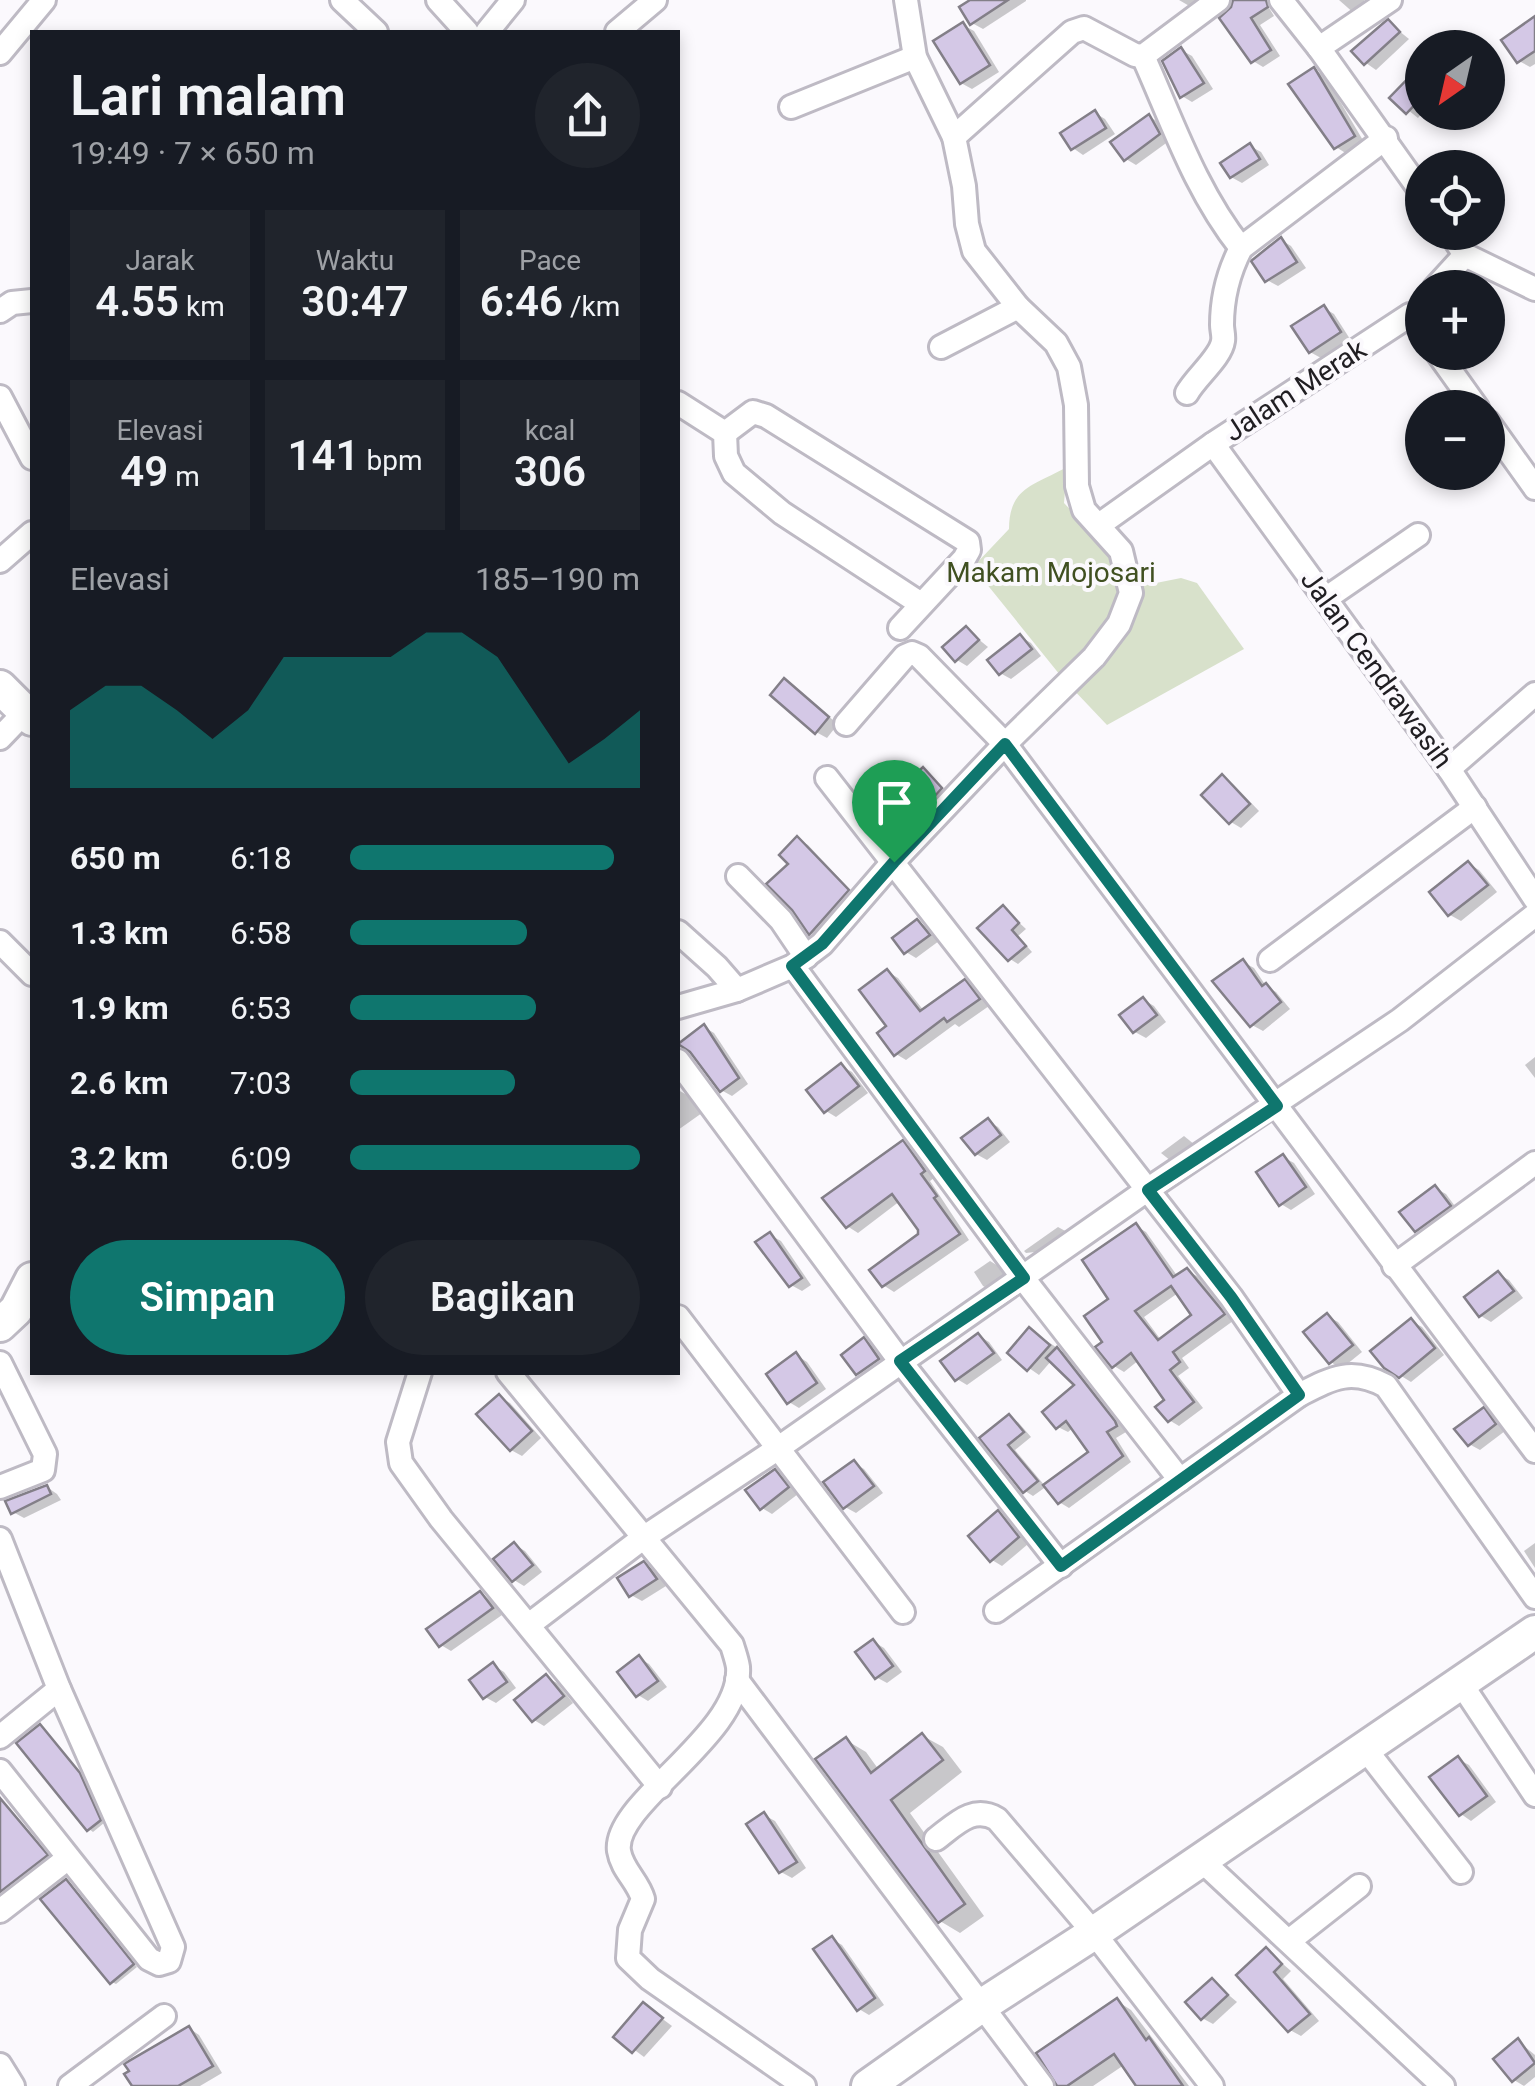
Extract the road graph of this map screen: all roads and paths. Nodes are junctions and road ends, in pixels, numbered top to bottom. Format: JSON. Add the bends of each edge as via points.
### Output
{"nodes":[{"id":1,"x":44,"y":0,"type":"edge"},
{"id":2,"x":342,"y":0,"type":"edge"},
{"id":3,"x":438,"y":0,"type":"edge"},
{"id":4,"x":513,"y":0,"type":"edge"},
{"id":5,"x":655,"y":0,"type":"edge"},
{"id":6,"x":906,"y":0,"type":"edge"},
{"id":7,"x":1218,"y":0,"type":"edge"},
{"id":8,"x":1280,"y":0,"type":"edge"},
{"id":9,"x":1390,"y":0,"type":"edge"},
{"id":10,"x":374,"y":30,"type":"edge"},
{"id":11,"x":465,"y":30,"type":"edge"},
{"id":12,"x":489,"y":30,"type":"edge"},
{"id":13,"x":619,"y":30,"type":"edge"},
{"id":14,"x":1318,"y":48,"type":"junction"},
{"id":15,"x":0,"y":53,"type":"edge"},
{"id":16,"x":1143,"y":56,"type":"junction"},
{"id":17,"x":915,"y":57,"type":"junction"},
{"id":18,"x":791,"y":108,"type":"dead end"},
{"id":19,"x":954,"y":137,"type":"junction"},
{"id":20,"x":1386,"y":138,"type":"junction"},
{"id":21,"x":1405,"y":166,"type":"edge"},
{"id":22,"x":1240,"y":248,"type":"junction"},
{"id":23,"x":1462,"y":250,"type":"edge"},
{"id":24,"x":1465,"y":254,"type":"junction"},
{"id":25,"x":1451,"y":270,"type":"edge"},
{"id":26,"x":1535,"y":288,"type":"edge"},
{"id":27,"x":30,"y":301,"type":"edge"},
{"id":28,"x":1018,"y":307,"type":"junction"},
{"id":29,"x":0,"y":311,"type":"edge"},
{"id":30,"x":1405,"y":324,"type":"edge"},
{"id":31,"x":941,"y":348,"type":"dead end"},
{"id":32,"x":1187,"y":393,"type":"dead end"},
{"id":33,"x":0,"y":397,"type":"edge"},
{"id":34,"x":680,"y":403,"type":"edge"},
{"id":35,"x":725,"y":433,"type":"junction"},
{"id":36,"x":1213,"y":444,"type":"junction"},
{"id":37,"x":1505,"y":446,"type":"edge"},
{"id":38,"x":30,"y":454,"type":"edge"},
{"id":39,"x":1535,"y":488,"type":"edge"},
{"id":40,"x":1099,"y":524,"type":"junction"},
{"id":41,"x":30,"y":535,"type":"edge"},
{"id":42,"x":1418,"y":535,"type":"dead end"},
{"id":43,"x":0,"y":561,"type":"edge"},
{"id":44,"x":1328,"y":598,"type":"junction"},
{"id":45,"x":922,"y":604,"type":"junction"},
{"id":46,"x":900,"y":628,"type":"dead end"},
{"id":47,"x":0,"y":687,"type":"edge"},
{"id":48,"x":1535,"y":694,"type":"edge"},
{"id":49,"x":29,"y":716,"type":"edge"},
{"id":50,"x":846,"y":724,"type":"dead end"},
{"id":51,"x":0,"y":738,"type":"edge"},
{"id":52,"x":1005,"y":744,"type":"junction"},
{"id":53,"x":1449,"y":769,"type":"junction"},
{"id":54,"x":827,"y":778,"type":"dead end"},
{"id":55,"x":1475,"y":807,"type":"junction"},
{"id":56,"x":894,"y":862,"type":"junction"},
{"id":57,"x":738,"y":876,"type":"dead end"},
{"id":58,"x":1535,"y":899,"type":"edge"},
{"id":59,"x":1535,"y":915,"type":"edge"},
{"id":60,"x":680,"y":934,"type":"edge"},
{"id":61,"x":0,"y":942,"type":"edge"},
{"id":62,"x":1270,"y":960,"type":"dead end"},
{"id":63,"x":800,"y":961,"type":"junction"},
{"id":64,"x":30,"y":972,"type":"edge"},
{"id":65,"x":737,"y":990,"type":"junction"},
{"id":66,"x":680,"y":1006,"type":"edge"},
{"id":67,"x":680,"y":1064,"type":"edge"},
{"id":68,"x":1277,"y":1106,"type":"junction"},
{"id":69,"x":1535,"y":1162,"type":"edge"},
{"id":70,"x":1148,"y":1190,"type":"junction"},
{"id":71,"x":1394,"y":1266,"type":"junction"},
{"id":72,"x":1024,"y":1278,"type":"junction"},
{"id":73,"x":30,"y":1283,"type":"edge"},
{"id":74,"x":680,"y":1320,"type":"edge"},
{"id":75,"x":0,"y":1325,"type":"edge"},
{"id":76,"x":900,"y":1361,"type":"junction"},
{"id":77,"x":0,"y":1364,"type":"edge"},
{"id":78,"x":419,"y":1375,"type":"edge"},
{"id":79,"x":510,"y":1375,"type":"edge"},
{"id":80,"x":1299,"y":1395,"type":"junction"},
{"id":81,"x":778,"y":1448,"type":"junction"},
{"id":82,"x":1535,"y":1451,"type":"edge"},
{"id":83,"x":1180,"y":1480,"type":"junction"},
{"id":84,"x":0,"y":1487,"type":"edge"},
{"id":85,"x":642,"y":1538,"type":"junction"},
{"id":86,"x":0,"y":1540,"type":"edge"},
{"id":87,"x":1061,"y":1566,"type":"junction"},
{"id":88,"x":1535,"y":1597,"type":"edge"},
{"id":89,"x":996,"y":1611,"type":"dead end"},
{"id":90,"x":903,"y":1612,"type":"dead end"},
{"id":91,"x":530,"y":1624,"type":"junction"},
{"id":92,"x":1535,"y":1632,"type":"edge"},
{"id":93,"x":737,"y":1680,"type":"junction"},
{"id":94,"x":1460,"y":1682,"type":"junction"},
{"id":95,"x":59,"y":1689,"type":"junction"},
{"id":96,"x":0,"y":1737,"type":"edge"},
{"id":97,"x":1363,"y":1746,"type":"junction"},
{"id":98,"x":0,"y":1771,"type":"edge"},
{"id":99,"x":660,"y":1787,"type":"junction"},
{"id":100,"x":1535,"y":1794,"type":"edge"},
{"id":101,"x":936,"y":1839,"type":"dead end"},
{"id":102,"x":68,"y":1859,"type":"junction"},
{"id":103,"x":1201,"y":1860,"type":"junction"},
{"id":104,"x":1462,"y":1872,"type":"dead end"},
{"id":105,"x":1359,"y":1886,"type":"dead end"},
{"id":106,"x":0,"y":1911,"type":"edge"},
{"id":107,"x":1094,"y":1933,"type":"junction"},
{"id":108,"x":1289,"y":1941,"type":"junction"},
{"id":109,"x":981,"y":2006,"type":"junction"},
{"id":110,"x":164,"y":2016,"type":"dead end"},
{"id":111,"x":0,"y":2065,"type":"edge"},
{"id":112,"x":13,"y":2086,"type":"edge"},
{"id":113,"x":70,"y":2086,"type":"edge"},
{"id":114,"x":804,"y":2086,"type":"edge"},
{"id":115,"x":868,"y":2086,"type":"edge"},
{"id":116,"x":1042,"y":2086,"type":"edge"},
{"id":117,"x":1212,"y":2086,"type":"edge"},
{"id":118,"x":1443,"y":2086,"type":"edge"}],
"edges":[{"from":1,"to":15,"type":"street"},
{"from":2,"to":10,"type":"street"},
{"from":3,"to":11,"type":"street"},
{"from":4,"to":12,"type":"street"},
{"from":5,"to":13,"type":"street"},
{"from":6,"to":17,"type":"street"},
{"from":7,"to":16,"type":"street"},
{"from":8,"to":14,"type":"street"},
{"from":9,"to":14,"type":"street"},
{"from":14,"to":20,"type":"street"},
{"from":16,"to":19,"type":"street","via":[[1084,28],[1072,32]]},
{"from":16,"to":22,"type":"street","via":[[1204,196]]},
{"from":17,"to":18,"type":"street"},
{"from":17,"to":19,"type":"street"},
{"from":19,"to":28,"type":"street","via":[[974,251]]},
{"from":20,"to":21,"type":"street"},
{"from":20,"to":22,"type":"street"},
{"from":22,"to":32,"type":"street","via":[[1226,285],[1224,342]]},
{"from":23,"to":24,"type":"street"},
{"from":24,"to":25,"type":"street"},
{"from":24,"to":26,"type":"street"},
{"from":27,"to":29,"type":"street"},
{"from":28,"to":31,"type":"street"},
{"from":28,"to":40,"type":"street","via":[[1056,342],[1069,367],[1077,486],[1084,510]]},
{"from":30,"to":36,"type":"street","name":"Jalam Merak"},
{"from":33,"to":38,"type":"street"},
{"from":34,"to":35,"type":"street"},
{"from":35,"to":45,"type":"street","via":[[734,472],[782,512]]},
{"from":35,"to":45,"type":"street","via":[[752,412],[766,416],[968,542],[964,559]]},
{"from":36,"to":40,"type":"street","name":"Jalam Merak"},
{"from":36,"to":44,"type":"street","name":"Jalan Cendrawasih"},
{"from":37,"to":39,"type":"street"},
{"from":40,"to":52,"type":"street","via":[[1121,551],[1131,593],[1119,624]]},
{"from":41,"to":43,"type":"street"},
{"from":42,"to":44,"type":"street"},
{"from":44,"to":53,"type":"street","name":"Jalan Cendrawasih"},
{"from":45,"to":46,"type":"street"},
{"from":47,"to":49,"type":"main road"},
{"from":48,"to":53,"type":"street"},
{"from":49,"to":51,"type":"street"},
{"from":50,"to":52,"type":"street","via":[[912,653]]},
{"from":52,"to":56,"type":"street"},
{"from":52,"to":68,"type":"street"},
{"from":53,"to":55,"type":"street","name":"Jalan Cendrawasih"},
{"from":54,"to":56,"type":"street"},
{"from":55,"to":58,"type":"street","name":"Jalan Cendrawasih"},
{"from":55,"to":62,"type":"street"},
{"from":56,"to":63,"type":"street"},
{"from":56,"to":70,"type":"street"},
{"from":57,"to":63,"type":"street","via":[[781,920]]},
{"from":59,"to":68,"type":"street"},
{"from":60,"to":65,"type":"street"},
{"from":61,"to":64,"type":"street"},
{"from":63,"to":65,"type":"street"},
{"from":63,"to":72,"type":"street"},
{"from":65,"to":66,"type":"street"},
{"from":67,"to":76,"type":"street"},
{"from":68,"to":70,"type":"street"},
{"from":68,"to":71,"type":"street"},
{"from":69,"to":71,"type":"street"},
{"from":70,"to":72,"type":"street"},
{"from":70,"to":80,"type":"street"},
{"from":71,"to":82,"type":"street"},
{"from":72,"to":76,"type":"street"},
{"from":72,"to":83,"type":"street"},
{"from":73,"to":75,"type":"main road"},
{"from":74,"to":81,"type":"street"},
{"from":76,"to":81,"type":"street"},
{"from":76,"to":87,"type":"street"},
{"from":77,"to":84,"type":"street","via":[[46,1463]]},
{"from":78,"to":91,"type":"street","via":[[398,1442],[401,1463]]},
{"from":79,"to":85,"type":"street"},
{"from":80,"to":83,"type":"street"},
{"from":80,"to":88,"type":"street","via":[[1343,1376],[1365,1375],[1386,1386]]},
{"from":81,"to":85,"type":"street"},
{"from":81,"to":90,"type":"street"},
{"from":83,"to":87,"type":"street"},
{"from":85,"to":91,"type":"street"},
{"from":85,"to":93,"type":"street","via":[[732,1645]]},
{"from":86,"to":95,"type":"street"},
{"from":87,"to":89,"type":"street"},
{"from":91,"to":99,"type":"street"},
{"from":92,"to":94,"type":"main road"},
{"from":93,"to":99,"type":"street","via":[[714,1726]]},
{"from":93,"to":109,"type":"street"},
{"from":94,"to":97,"type":"main road"},
{"from":94,"to":100,"type":"street"},
{"from":95,"to":96,"type":"street"},
{"from":95,"to":102,"type":"street","via":[[173,1948],[169,1961],[149,1959]]},
{"from":97,"to":103,"type":"main road"},
{"from":97,"to":104,"type":"street"},
{"from":98,"to":102,"type":"street"},
{"from":99,"to":114,"type":"street","via":[[623,1829],[618,1848],[644,1899],[630,1930],[628,1958]]},
{"from":101,"to":107,"type":"street","via":[[968,1815],[985,1812],[997,1819]]},
{"from":102,"to":106,"type":"street"},
{"from":103,"to":107,"type":"main road"},
{"from":103,"to":108,"type":"street"},
{"from":105,"to":108,"type":"street"},
{"from":107,"to":109,"type":"main road"},
{"from":107,"to":117,"type":"street"},
{"from":108,"to":118,"type":"street"},
{"from":109,"to":115,"type":"main road"},
{"from":109,"to":116,"type":"street"},
{"from":110,"to":113,"type":"street"},
{"from":111,"to":112,"type":"street"}]}
